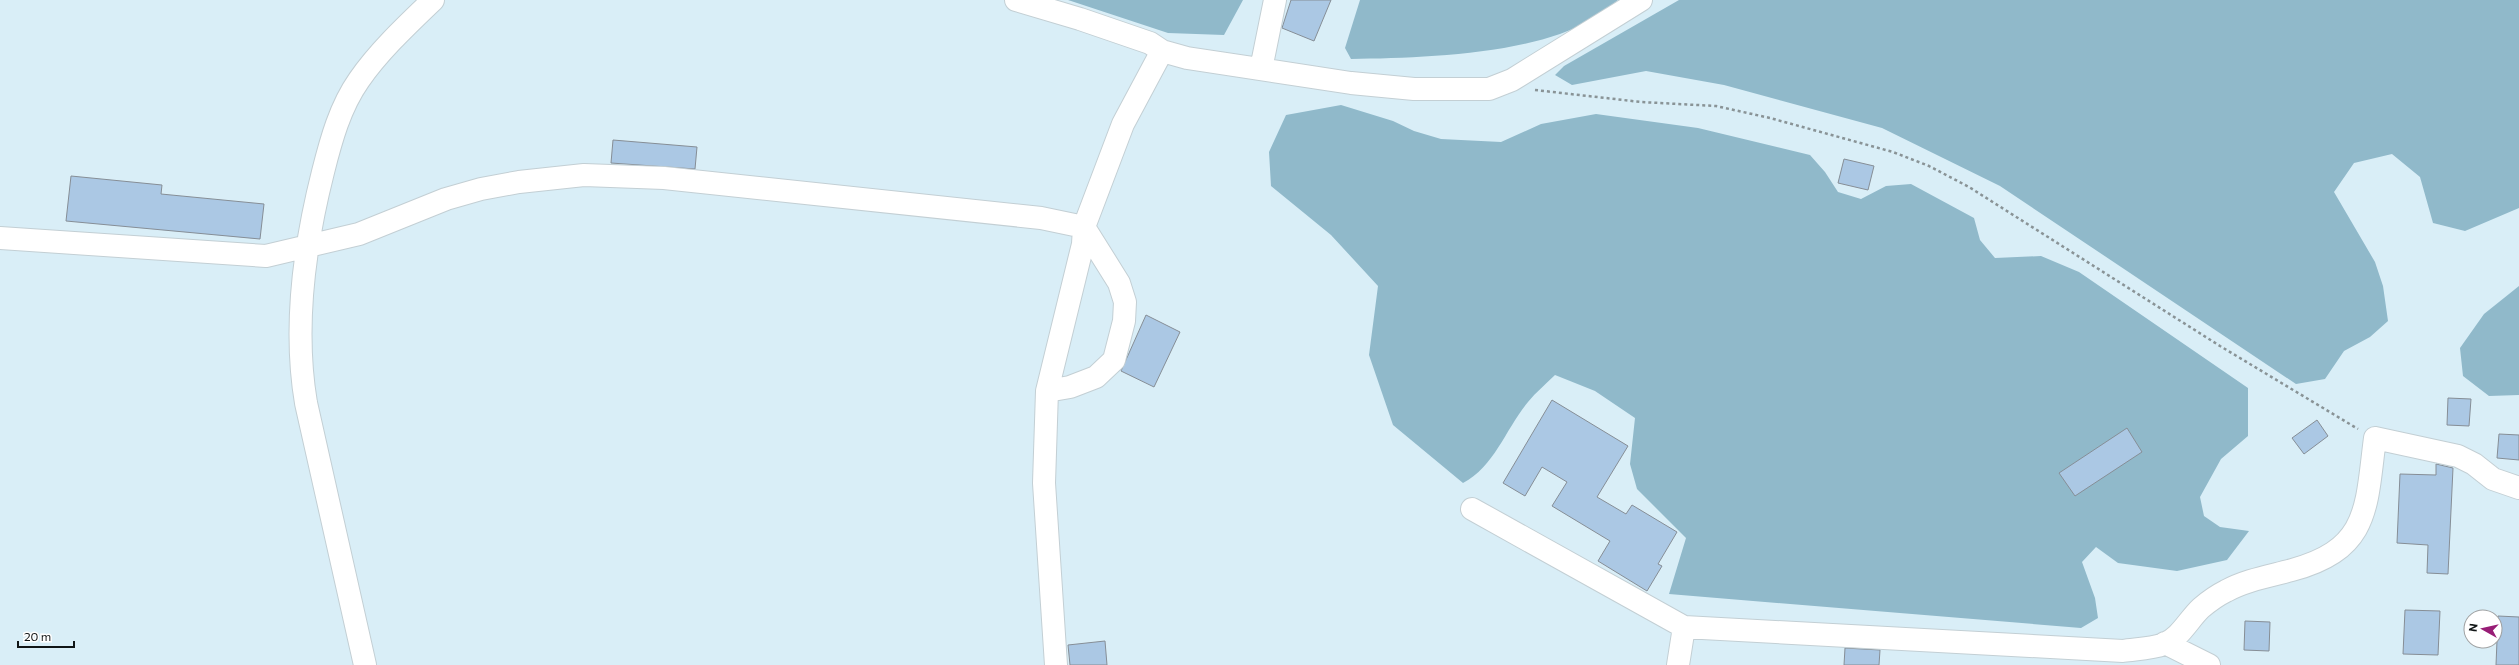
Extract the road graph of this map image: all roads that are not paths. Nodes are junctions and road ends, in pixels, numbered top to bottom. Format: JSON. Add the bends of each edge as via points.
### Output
{"nodes":[{"id":1,"x":433,"y":0,"type":"edge"},
{"id":2,"x":1016,"y":0,"type":"edge"},
{"id":3,"x":1275,"y":0,"type":"edge"},
{"id":4,"x":1641,"y":0,"type":"edge"},
{"id":5,"x":1162,"y":51,"type":"junction"},
{"id":6,"x":1261,"y":69,"type":"junction"},
{"id":7,"x":1084,"y":227,"type":"junction"},
{"id":8,"x":0,"y":238,"type":"edge"},
{"id":9,"x":307,"y":247,"type":"junction"},
{"id":10,"x":1047,"y":391,"type":"junction"},
{"id":11,"x":2519,"y":488,"type":"edge"},
{"id":12,"x":1472,"y":509,"type":"dead end"},
{"id":13,"x":1684,"y":627,"type":"junction"},
{"id":14,"x":2165,"y":643,"type":"junction"},
{"id":15,"x":365,"y":665,"type":"edge"},
{"id":16,"x":1056,"y":665,"type":"edge"},
{"id":17,"x":1678,"y":665,"type":"edge"},
{"id":18,"x":2209,"y":665,"type":"edge"}],
"edges":[{"from":1,"to":9,"type":"lane","via":[[359,80],[342,111],[330,144]]},
{"from":2,"to":5,"type":"lane","via":[[1150,43]]},
{"from":3,"to":6,"type":"lane"},
{"from":4,"to":6,"type":"lane","via":[[1512,80],[1489,89],[1414,89],[1352,83]]},
{"from":5,"to":6,"type":"lane","via":[[1187,58]]},
{"from":5,"to":7,"type":"lane","via":[[1123,124]]},
{"from":7,"to":9,"type":"lane","via":[[1041,218],[664,178],[584,175],[481,189],[446,199],[359,234]]},
{"from":7,"to":10,"type":"lane","via":[[1083,244]]},
{"from":7,"to":10,"type":"lane","via":[[1119,283],[1125,302],[1124,321],[1114,360],[1096,377],[1070,387]]},
{"from":8,"to":9,"type":"lane","via":[[266,256]]},
{"from":9,"to":15,"type":"lane","via":[[301,297],[300,372],[314,447]]},
{"from":10,"to":16,"type":"lane","via":[[1044,483]]},
{"from":11,"to":14,"type":"lane","via":[[2492,479],[2474,464],[2458,456],[2375,438],[2366,504],[2357,530],[2341,549],[2316,563],[2246,582],[2225,591],[2201,608]]},
{"from":12,"to":13,"type":"lane"},
{"from":13,"to":14,"type":"lane","via":[[2122,651]]},
{"from":13,"to":17,"type":"lane"},
{"from":14,"to":18,"type":"lane"}]}
